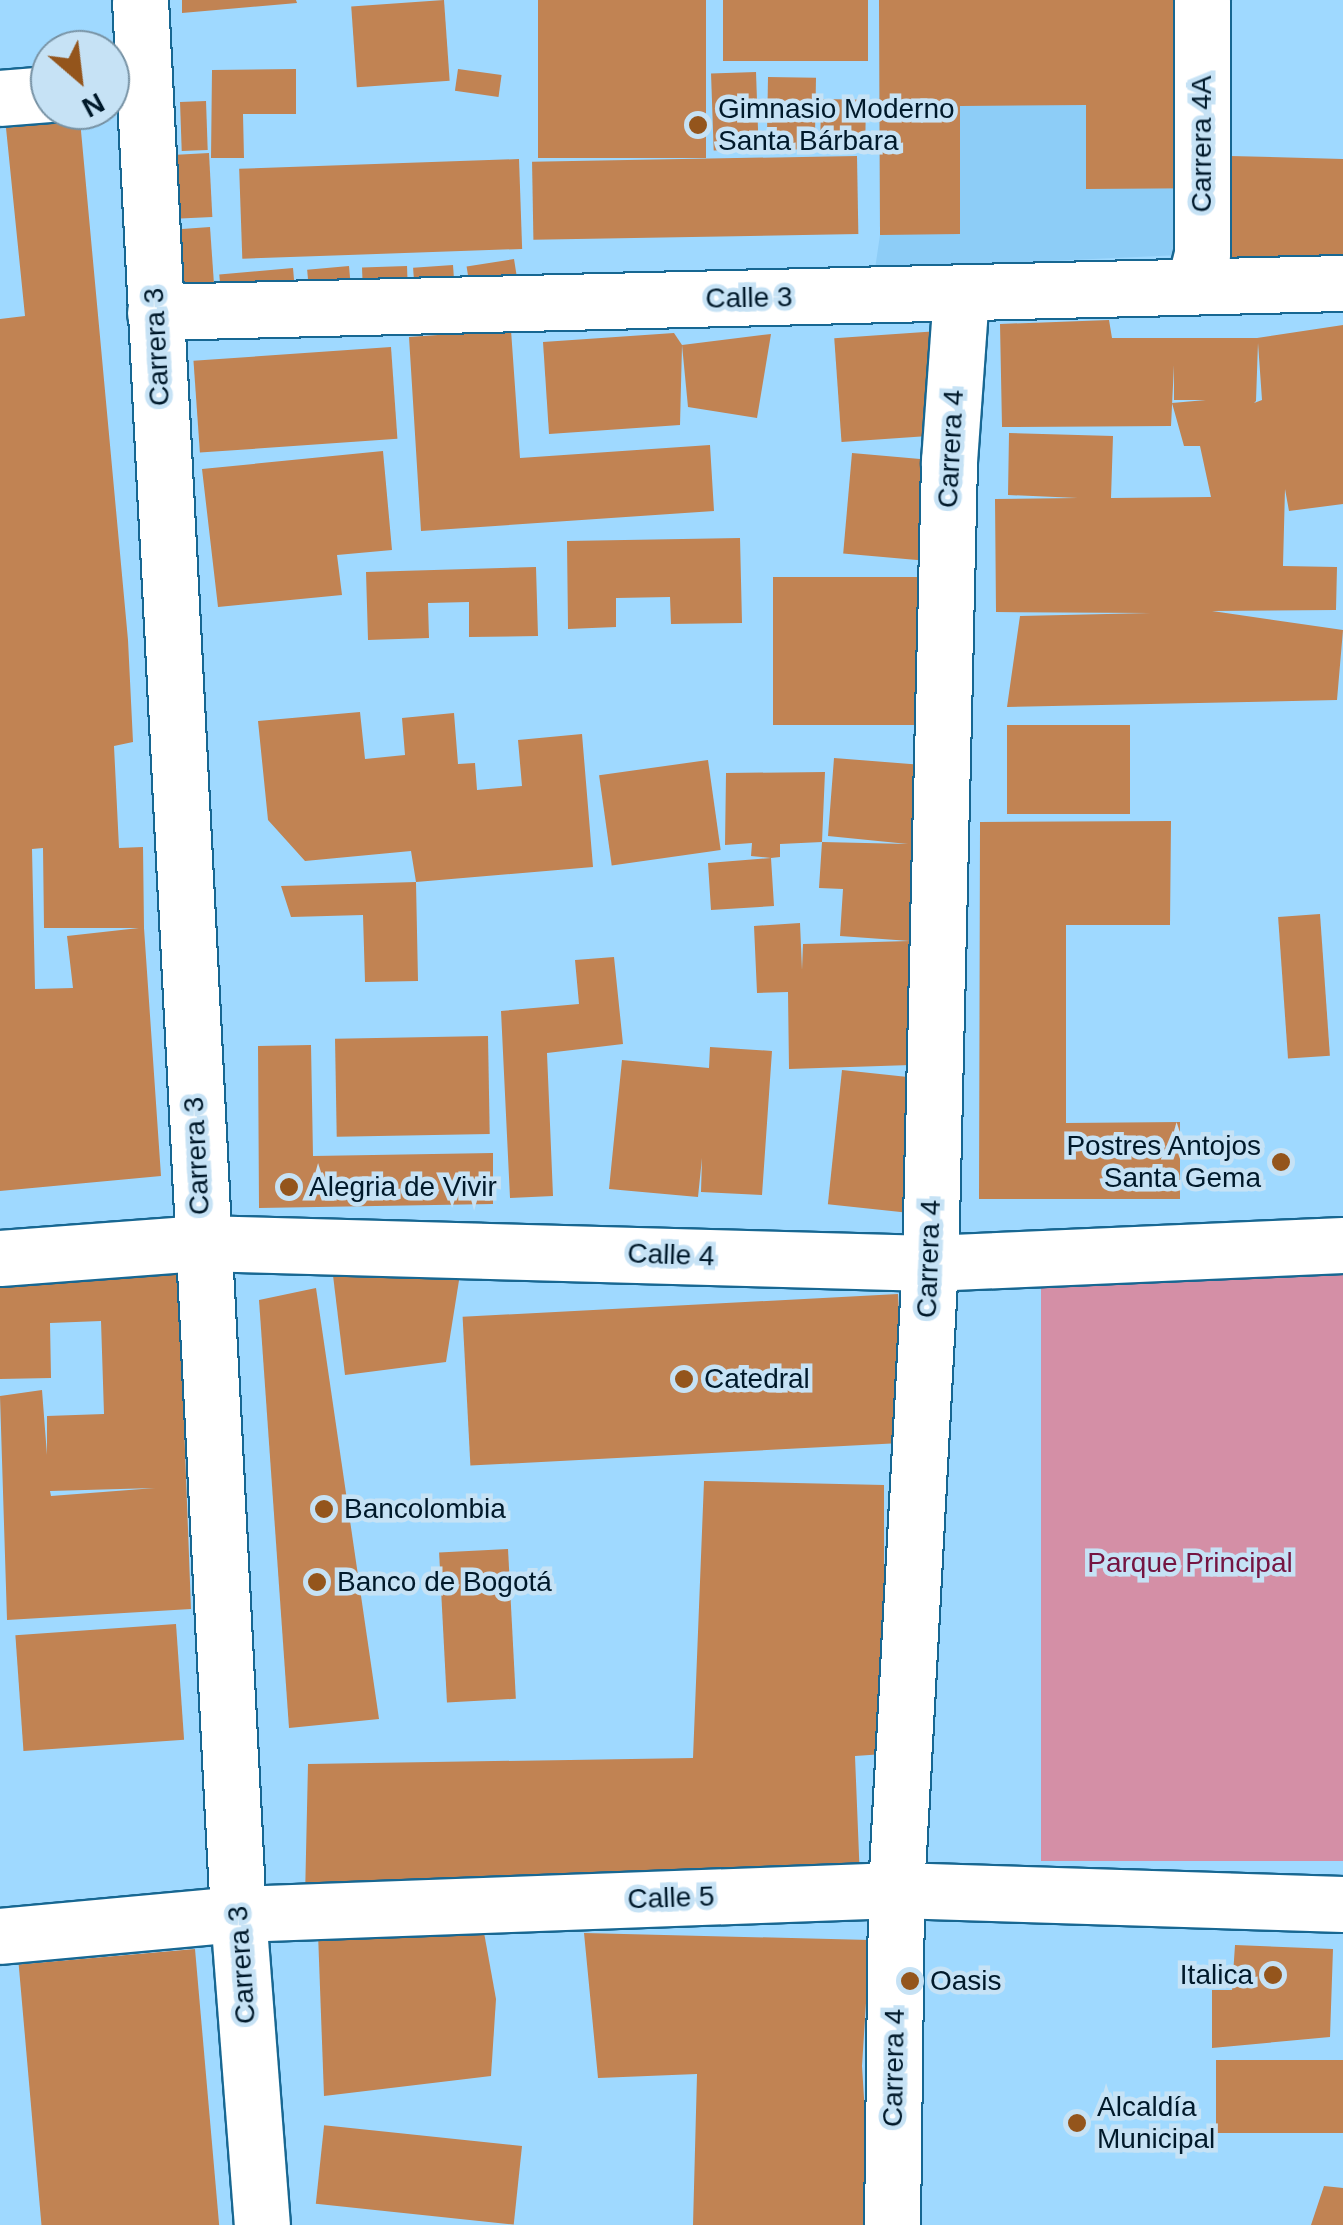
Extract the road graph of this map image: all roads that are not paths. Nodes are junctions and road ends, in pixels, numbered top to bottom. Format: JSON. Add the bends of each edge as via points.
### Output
{"nodes":[{"id":1,"x":140,"y":0,"type":"edge"},
{"id":2,"x":1202,"y":0,"type":"edge"},
{"id":3,"x":130,"y":67,"type":"edge"},
{"id":4,"x":30,"y":96,"type":"edge"},
{"id":5,"x":0,"y":98,"type":"edge"},
{"id":6,"x":130,"y":111,"type":"edge"},
{"id":7,"x":1343,"y":282,"type":"edge"},
{"id":8,"x":1194,"y":286,"type":"junction"},
{"id":9,"x":961,"y":292,"type":"junction"},
{"id":10,"x":155,"y":312,"type":"junction"},
{"id":11,"x":201,"y":1243,"type":"junction"},
{"id":12,"x":1343,"y":1245,"type":"edge"},
{"id":13,"x":0,"y":1258,"type":"edge"},
{"id":14,"x":930,"y":1263,"type":"junction"},
{"id":15,"x":896,"y":1890,"type":"junction"},
{"id":16,"x":1343,"y":1904,"type":"edge"},
{"id":17,"x":238,"y":1914,"type":"junction"},
{"id":18,"x":0,"y":1936,"type":"edge"},
{"id":19,"x":262,"y":2225,"type":"edge"},
{"id":20,"x":892,"y":2225,"type":"edge"}],
"edges":[{"from":1,"to":3,"type":"street","name":"Carrera 3"},
{"from":2,"to":8,"type":"street","name":"Carrera 4A","via":[[1202,254]]},
{"from":4,"to":5,"type":"street"},
{"from":6,"to":10,"type":"street","name":"Carrera 3"},
{"from":7,"to":8,"type":"street","name":"Calle 3"},
{"from":8,"to":9,"type":"street","name":"Calle 3"},
{"from":9,"to":10,"type":"street","name":"Calle 3"},
{"from":9,"to":14,"type":"street","name":"Carrera 4","via":[[949,461]]},
{"from":10,"to":11,"type":"street","name":"Carrera 3"},
{"from":11,"to":13,"type":"street","name":"Calle 4"},
{"from":11,"to":14,"type":"street","name":"Calle 4"},
{"from":11,"to":17,"type":"street","name":"Carrera 3"},
{"from":12,"to":14,"type":"street","name":"Calle 4"},
{"from":14,"to":15,"type":"street","name":"Carrera 4"},
{"from":15,"to":16,"type":"street","name":"Calle 5"},
{"from":15,"to":17,"type":"street","name":"Calle 5"},
{"from":15,"to":20,"type":"street","name":"Carrera 4"},
{"from":17,"to":18,"type":"street","name":"Calle 5"},
{"from":17,"to":19,"type":"street","name":"Carrera 3"}]}
